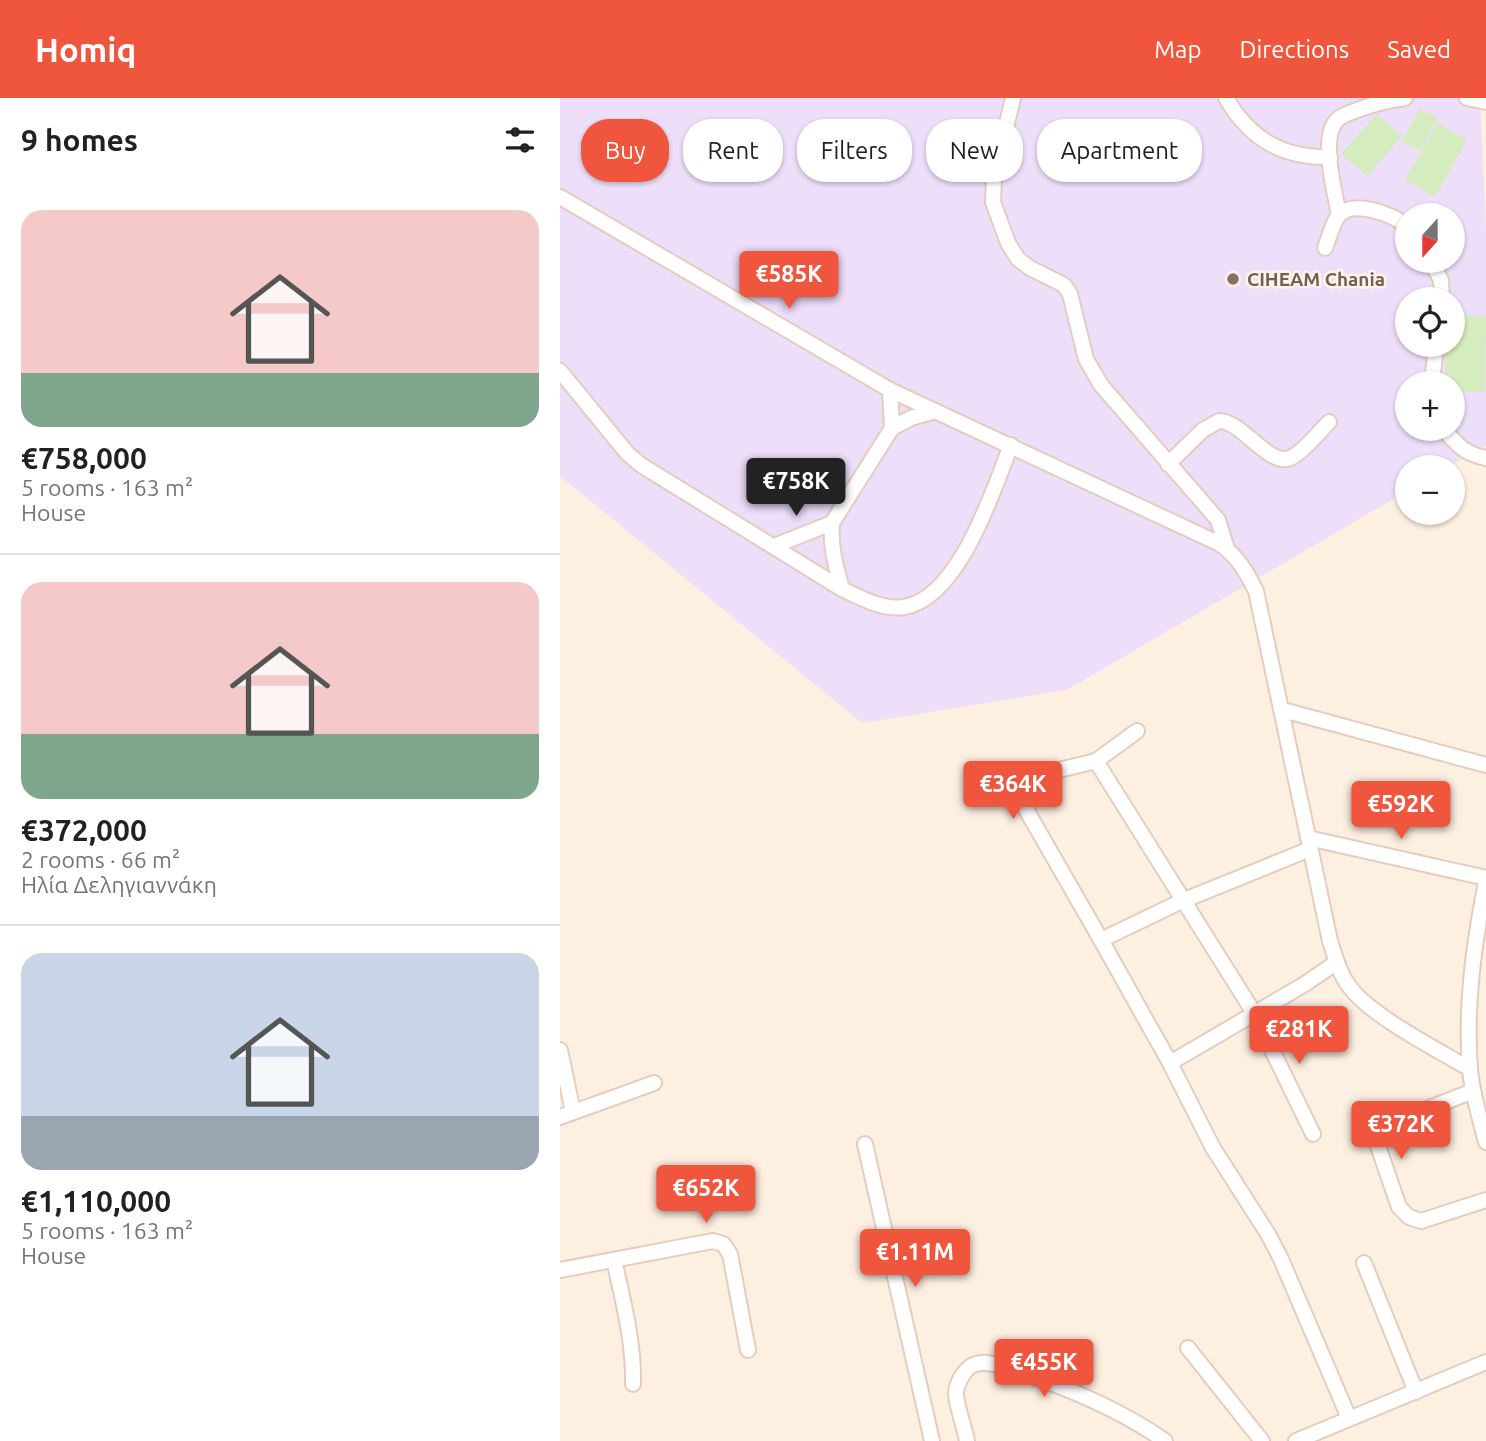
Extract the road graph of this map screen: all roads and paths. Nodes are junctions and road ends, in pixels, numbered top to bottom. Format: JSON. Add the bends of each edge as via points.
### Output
{"nodes":[{"id":1,"x":1013,"y":98,"type":"edge"},
{"id":2,"x":1226,"y":98,"type":"edge"},
{"id":3,"x":1405,"y":98,"type":"edge"},
{"id":4,"x":1467,"y":98,"type":"edge"},
{"id":5,"x":1486,"y":102,"type":"edge"},
{"id":6,"x":1330,"y":158,"type":"junction"},
{"id":7,"x":560,"y":197,"type":"edge"},
{"id":8,"x":1339,"y":215,"type":"junction"},
{"id":9,"x":1395,"y":217,"type":"edge"},
{"id":10,"x":1325,"y":248,"type":"dead end"},
{"id":11,"x":560,"y":371,"type":"edge"},
{"id":12,"x":890,"y":390,"type":"junction"},
{"id":13,"x":935,"y":411,"type":"junction"},
{"id":14,"x":1329,"y":422,"type":"dead end"},
{"id":15,"x":892,"y":428,"type":"junction"},
{"id":16,"x":1454,"y":441,"type":"edge"},
{"id":17,"x":1011,"y":445,"type":"junction"},
{"id":18,"x":1486,"y":458,"type":"edge"},
{"id":19,"x":1168,"y":464,"type":"junction"},
{"id":20,"x":832,"y":523,"type":"junction"},
{"id":21,"x":774,"y":546,"type":"junction"},
{"id":22,"x":1227,"y":549,"type":"junction"},
{"id":23,"x":842,"y":589,"type":"junction"},
{"id":24,"x":1283,"y":710,"type":"junction"},
{"id":25,"x":1137,"y":731,"type":"dead end"},
{"id":26,"x":1096,"y":761,"type":"junction"},
{"id":27,"x":1486,"y":765,"type":"edge"},
{"id":28,"x":1309,"y":844,"type":"junction"},
{"id":29,"x":1486,"y":880,"type":"edge"},
{"id":30,"x":1182,"y":901,"type":"junction"},
{"id":31,"x":1101,"y":940,"type":"junction"},
{"id":32,"x":1337,"y":962,"type":"junction"},
{"id":33,"x":1471,"y":977,"type":"junction"},
{"id":34,"x":1486,"y":988,"type":"edge"},
{"id":35,"x":1254,"y":1013,"type":"junction"},
{"id":36,"x":560,"y":1050,"type":"edge"},
{"id":37,"x":1170,"y":1063,"type":"junction"},
{"id":38,"x":1470,"y":1069,"type":"junction"},
{"id":39,"x":654,"y":1083,"type":"dead end"},
{"id":40,"x":1474,"y":1091,"type":"junction"},
{"id":41,"x":566,"y":1115,"type":"edge"},
{"id":42,"x":1313,"y":1134,"type":"dead end"},
{"id":43,"x":1486,"y":1142,"type":"edge"},
{"id":44,"x":865,"y":1144,"type":"dead end"},
{"id":45,"x":1486,"y":1200,"type":"edge"},
{"id":46,"x":614,"y":1260,"type":"junction"},
{"id":47,"x":1364,"y":1263,"type":"dead end"},
{"id":48,"x":560,"y":1270,"type":"edge"},
{"id":49,"x":1188,"y":1348,"type":"dead end"},
{"id":50,"x":748,"y":1350,"type":"dead end"},
{"id":51,"x":1486,"y":1362,"type":"edge"},
{"id":52,"x":633,"y":1384,"type":"dead end"},
{"id":53,"x":1416,"y":1392,"type":"junction"},
{"id":54,"x":1349,"y":1418,"type":"junction"},
{"id":55,"x":932,"y":1441,"type":"edge"},
{"id":56,"x":967,"y":1441,"type":"edge"},
{"id":57,"x":1165,"y":1441,"type":"edge"},
{"id":58,"x":1262,"y":1441,"type":"edge"},
{"id":59,"x":1296,"y":1441,"type":"edge"}],
"edges":[{"from":1,"to":19,"type":"street","via":[[994,177],[993,202],[1009,243],[1018,259],[1064,285],[1086,359],[1101,385]]},
{"from":2,"to":6,"type":"street","via":[[1249,132],[1265,142],[1309,158]]},
{"from":3,"to":6,"type":"street","via":[[1385,100],[1339,118],[1329,136]]},
{"from":4,"to":5,"type":"street"},
{"from":6,"to":8,"type":"street"},
{"from":7,"to":12,"type":"street"},
{"from":8,"to":9,"type":"street","via":[[1354,209]]},
{"from":8,"to":10,"type":"street"},
{"from":11,"to":21,"type":"street","via":[[641,465]]},
{"from":12,"to":13,"type":"street"},
{"from":12,"to":15,"type":"street"},
{"from":13,"to":15,"type":"street"},
{"from":13,"to":17,"type":"street"},
{"from":14,"to":19,"type":"street","via":[[1285,460],[1275,458],[1233,424],[1219,421]]},
{"from":15,"to":20,"type":"street"},
{"from":16,"to":18,"type":"street","via":[[1471,455]]},
{"from":17,"to":22,"type":"street"},
{"from":17,"to":23,"type":"street","via":[[973,537],[935,591],[919,603],[901,608],[870,603]]},
{"from":19,"to":22,"type":"street","via":[[1218,520]]},
{"from":20,"to":21,"type":"street"},
{"from":20,"to":23,"type":"street"},
{"from":21,"to":23,"type":"street"},
{"from":22,"to":24,"type":"street","via":[[1246,569],[1256,591]]},
{"from":24,"to":27,"type":"street"},
{"from":24,"to":28,"type":"street"},
{"from":25,"to":26,"type":"street"},
{"from":26,"to":30,"type":"street"},
{"from":26,"to":31,"type":"street","via":[[1022,779],[1016,792]]},
{"from":28,"to":29,"type":"street"},
{"from":28,"to":30,"type":"street"},
{"from":28,"to":32,"type":"street"},
{"from":29,"to":33,"type":"street"},
{"from":30,"to":31,"type":"street"},
{"from":30,"to":35,"type":"street"},
{"from":31,"to":37,"type":"street"},
{"from":32,"to":35,"type":"street"},
{"from":32,"to":38,"type":"street","via":[[1359,997]]},
{"from":33,"to":34,"type":"street"},
{"from":33,"to":38,"type":"street"},
{"from":35,"to":37,"type":"street"},
{"from":35,"to":42,"type":"street"},
{"from":36,"to":41,"type":"street"},
{"from":37,"to":54,"type":"street","via":[[1213,1148],[1281,1259]]},
{"from":38,"to":40,"type":"street"},
{"from":39,"to":41,"type":"street"},
{"from":40,"to":43,"type":"street"},
{"from":40,"to":45,"type":"street","via":[[1389,1124],[1380,1134],[1378,1146],[1399,1207],[1409,1217],[1421,1221]]},
{"from":44,"to":55,"type":"street"},
{"from":46,"to":48,"type":"street"},
{"from":46,"to":50,"type":"street","via":[[713,1241],[723,1244],[730,1254]]},
{"from":46,"to":52,"type":"street","via":[[634,1361]]},
{"from":47,"to":53,"type":"street"},
{"from":49,"to":58,"type":"street"},
{"from":51,"to":53,"type":"street"},
{"from":53,"to":54,"type":"street"},
{"from":54,"to":59,"type":"street"},
{"from":56,"to":57,"type":"street","via":[[956,1394],[969,1367],[977,1363],[1029,1375],[1092,1399]]}]}
